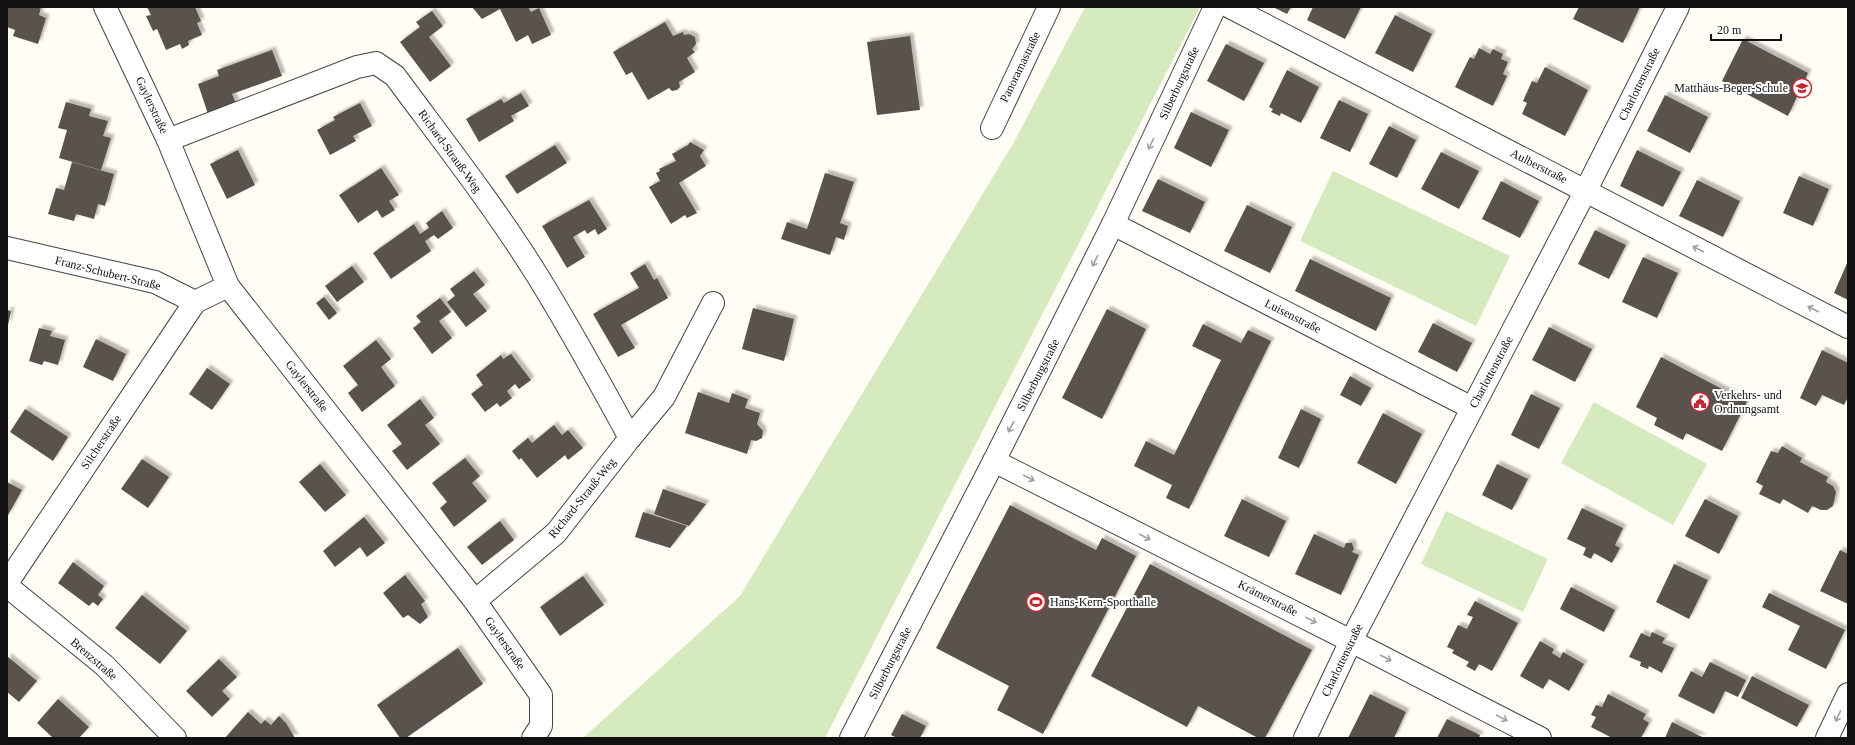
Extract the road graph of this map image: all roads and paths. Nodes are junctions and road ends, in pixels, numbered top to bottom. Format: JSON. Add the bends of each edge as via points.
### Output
{"nodes":[{"id":1,"x":105,"y":7,"type":"edge"},
{"id":2,"x":1049,"y":7,"type":"edge"},
{"id":3,"x":1215,"y":7,"type":"edge"},
{"id":4,"x":1230,"y":7,"type":"edge"},
{"id":5,"x":1678,"y":7,"type":"edge"},
{"id":6,"x":992,"y":128,"type":"dead end"},
{"id":7,"x":168,"y":140,"type":"junction"},
{"id":8,"x":1586,"y":190,"type":"junction"},
{"id":9,"x":1113,"y":224,"type":"junction"},
{"id":10,"x":7,"y":248,"type":"edge"},
{"id":11,"x":228,"y":286,"type":"junction"},
{"id":12,"x":195,"y":302,"type":"junction"},
{"id":13,"x":713,"y":303,"type":"dead end"},
{"id":14,"x":1848,"y":327,"type":"edge"},
{"id":15,"x":1472,"y":408,"type":"junction"},
{"id":16,"x":630,"y":438,"type":"junction"},
{"id":17,"x":994,"y":461,"type":"junction"},
{"id":18,"x":7,"y":584,"type":"edge"},
{"id":19,"x":476,"y":601,"type":"junction"},
{"id":20,"x":1351,"y":640,"type":"junction"},
{"id":21,"x":1848,"y":694,"type":"edge"},
{"id":22,"x":175,"y":738,"type":"edge"},
{"id":23,"x":533,"y":738,"type":"edge"},
{"id":24,"x":851,"y":738,"type":"edge"},
{"id":25,"x":1305,"y":738,"type":"edge"},
{"id":26,"x":1540,"y":738,"type":"edge"},
{"id":27,"x":1827,"y":738,"type":"edge"}],
"edges":[{"from":1,"to":7,"type":"street","name":"Gaylerstraße"},
{"from":2,"to":6,"type":"street","name":"Panoramastraße"},
{"from":3,"to":9,"type":"street","name":"Silberburgstraße","one_way":true},
{"from":4,"to":8,"type":"street","name":"Aulberstraße"},
{"from":5,"to":8,"type":"street","name":"Charlottenstraße"},
{"from":7,"to":11,"type":"street","name":"Gaylerstraße"},
{"from":7,"to":16,"type":"street","name":"Richard-Strauß-Weg","via":[[357,67],[376,63],[394,76],[528,261]]},
{"from":14,"to":8,"type":"street","name":"Aulberstraße","one_way":true},
{"from":8,"to":15,"type":"street","name":"Charlottenstraße"},
{"from":9,"to":15,"type":"street","name":"Luisenstraße"},
{"from":9,"to":17,"type":"street","name":"Silberburgstraße","one_way":true},
{"from":10,"to":12,"type":"street","name":"Franz-Schubert-Straße","via":[[155,282]]},
{"from":11,"to":12,"type":"street"},
{"from":11,"to":19,"type":"street","name":"Gaylerstraße"},
{"from":12,"to":18,"type":"street","name":"Silcherstraße"},
{"from":13,"to":16,"type":"street","name":"Richard-Strauß-Weg","via":[[664,397]]},
{"from":15,"to":20,"type":"street","name":"Charlottenstraße"},
{"from":16,"to":19,"type":"street","name":"Richard-Strauß-Weg","via":[[556,533]]},
{"from":17,"to":20,"type":"street","name":"Krämerstraße","one_way":true},
{"from":17,"to":24,"type":"street","name":"Silberburgstraße"},
{"from":18,"to":22,"type":"street","name":"Brenzstraße","via":[[104,665]]},
{"from":19,"to":23,"type":"street","name":"Gaylerstraße","via":[[541,695],[541,726]]},
{"from":20,"to":25,"type":"street","name":"Charlottenstraße"},
{"from":20,"to":26,"type":"street","name":"Krämerstraße","one_way":true},
{"from":21,"to":27,"type":"street","one_way":true}]}
